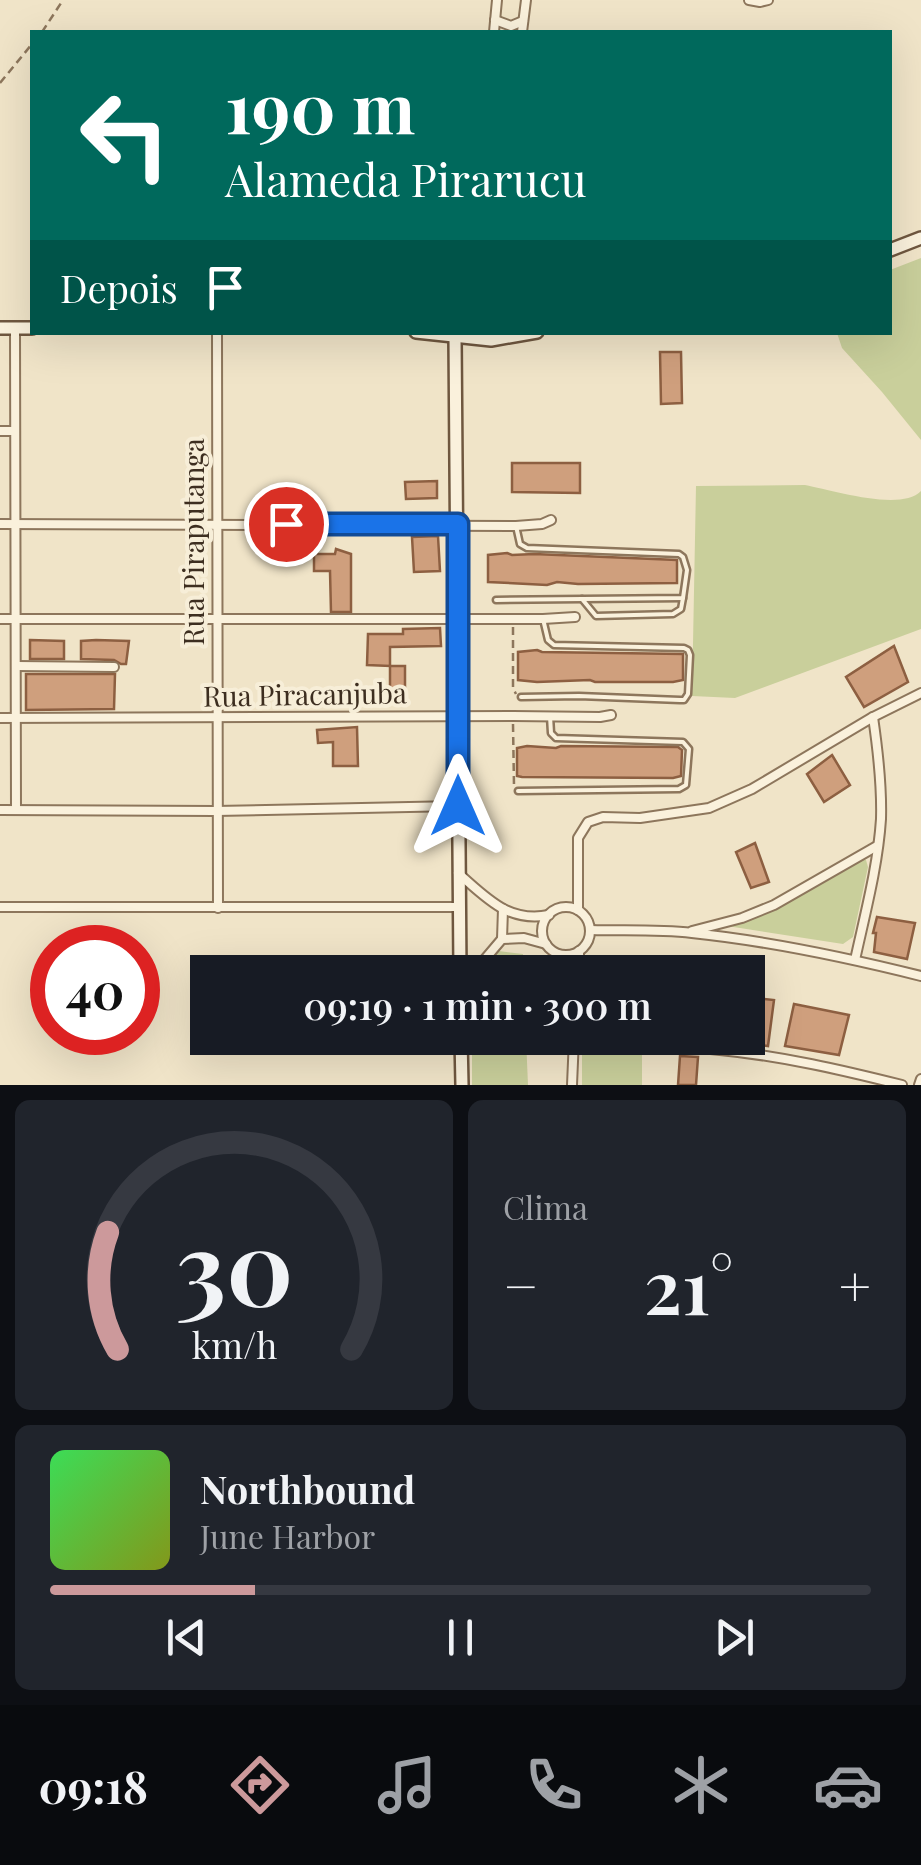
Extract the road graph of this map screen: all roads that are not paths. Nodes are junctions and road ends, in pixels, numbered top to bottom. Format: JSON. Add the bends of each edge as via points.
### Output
{"nodes":[{"id":1,"x":497,"y":0,"type":"edge"},
{"id":2,"x":526,"y":0,"type":"edge"},
{"id":3,"x":749,"y":0,"type":"edge"},
{"id":4,"x":768,"y":0,"type":"edge"},
{"id":5,"x":495,"y":20,"type":"junction"},
{"id":6,"x":524,"y":21,"type":"junction"},
{"id":7,"x":494,"y":30,"type":"edge"},
{"id":8,"x":522,"y":30,"type":"edge"},
{"id":9,"x":921,"y":238,"type":"edge"},
{"id":10,"x":892,"y":249,"type":"edge"},
{"id":11,"x":0,"y":328,"type":"edge"},
{"id":12,"x":15,"y":328,"type":"junction"},
{"id":13,"x":30,"y":328,"type":"edge"},
{"id":14,"x":217,"y":335,"type":"edge"},
{"id":15,"x":454,"y":335,"type":"edge"},
{"id":16,"x":508,"y":335,"type":"edge"},
{"id":17,"x":0,"y":431,"type":"edge"},
{"id":18,"x":16,"y":431,"type":"junction"},
{"id":19,"x":552,"y":520,"type":"dead end"},
{"id":20,"x":0,"y":524,"type":"edge"},
{"id":21,"x":16,"y":524,"type":"junction"},
{"id":22,"x":216,"y":524,"type":"junction"},
{"id":23,"x":458,"y":524,"type":"junction"},
{"id":24,"x":516,"y":526,"type":"junction"},
{"id":25,"x":684,"y":598,"type":"junction"},
{"id":26,"x":582,"y":599,"type":"junction"},
{"id":27,"x":496,"y":600,"type":"dead end"},
{"id":28,"x":575,"y":617,"type":"dead end"},
{"id":29,"x":17,"y":618,"type":"junction"},
{"id":30,"x":217,"y":618,"type":"junction"},
{"id":31,"x":0,"y":619,"type":"edge"},
{"id":32,"x":457,"y":619,"type":"junction"},
{"id":33,"x":543,"y":619,"type":"junction"},
{"id":34,"x":17,"y":666,"type":"junction"},
{"id":35,"x":114,"y":667,"type":"dead end"},
{"id":36,"x":921,"y":693,"type":"edge"},
{"id":37,"x":521,"y":697,"type":"road end"},
{"id":38,"x":611,"y":715,"type":"dead end"},
{"id":39,"x":458,"y":716,"type":"junction"},
{"id":40,"x":550,"y":716,"type":"junction"},
{"id":41,"x":873,"y":717,"type":"junction"},
{"id":42,"x":0,"y":718,"type":"edge"},
{"id":43,"x":17,"y":718,"type":"junction"},
{"id":44,"x":216,"y":718,"type":"junction"},
{"id":45,"x":518,"y":791,"type":"road end"},
{"id":46,"x":458,"y":806,"type":"junction"},
{"id":47,"x":0,"y":810,"type":"edge"},
{"id":48,"x":16,"y":810,"type":"junction"},
{"id":49,"x":216,"y":811,"type":"junction"},
{"id":50,"x":877,"y":846,"type":"junction"},
{"id":51,"x":458,"y":873,"type":"junction"},
{"id":52,"x":459,"y":906,"type":"junction"},
{"id":53,"x":0,"y":907,"type":"edge"},
{"id":54,"x":218,"y":908,"type":"junction"},
{"id":55,"x":502,"y":909,"type":"junction"},
{"id":56,"x":578,"y":910,"type":"junction"},
{"id":57,"x":549,"y":915,"type":"junction"},
{"id":58,"x":590,"y":930,"type":"junction"},
{"id":59,"x":688,"y":932,"type":"junction"},
{"id":60,"x":502,"y":939,"type":"junction"},
{"id":61,"x":546,"y":944,"type":"junction"},
{"id":62,"x":579,"y":951,"type":"junction"},
{"id":63,"x":460,"y":955,"type":"edge"},
{"id":64,"x":488,"y":955,"type":"edge"},
{"id":65,"x":579,"y":955,"type":"edge"},
{"id":66,"x":854,"y":960,"type":"junction"},
{"id":67,"x":921,"y":976,"type":"edge"},
{"id":68,"x":461,"y":1055,"type":"edge"},
{"id":69,"x":573,"y":1055,"type":"edge"},
{"id":70,"x":752,"y":1055,"type":"edge"},
{"id":71,"x":462,"y":1085,"type":"edge"},
{"id":72,"x":572,"y":1085,"type":"edge"},
{"id":73,"x":902,"y":1085,"type":"edge"}],
"edges":[{"from":1,"to":5,"type":"street"},
{"from":2,"to":6,"type":"street"},
{"from":3,"to":4,"type":"street"},
{"from":5,"to":6,"type":"street","via":[[511,26]]},
{"from":5,"to":7,"type":"street"},
{"from":6,"to":8,"type":"street"},
{"from":9,"to":10,"type":"street"},
{"from":11,"to":12,"type":"street"},
{"from":12,"to":13,"type":"street"},
{"from":12,"to":18,"type":"street"},
{"from":14,"to":22,"type":"street","name":"Rua Piraputanga"},
{"from":15,"to":16,"type":"street"},
{"from":15,"to":23,"type":"street"},
{"from":17,"to":18,"type":"street"},
{"from":18,"to":21,"type":"street"},
{"from":19,"to":24,"type":"street"},
{"from":20,"to":21,"type":"street"},
{"from":21,"to":22,"type":"street"},
{"from":21,"to":29,"type":"street"},
{"from":22,"to":23,"type":"street"},
{"from":22,"to":30,"type":"street","name":"Rua Piraputanga"},
{"from":23,"to":24,"type":"street"},
{"from":23,"to":32,"type":"street"},
{"from":24,"to":25,"type":"lane","via":[[527,548],[683,556]]},
{"from":25,"to":26,"type":"lane"},
{"from":25,"to":26,"type":"lane","via":[[672,614],[596,616]]},
{"from":26,"to":27,"type":"lane"},
{"from":28,"to":33,"type":"street"},
{"from":29,"to":30,"type":"street"},
{"from":29,"to":31,"type":"street"},
{"from":29,"to":34,"type":"street"},
{"from":30,"to":32,"type":"street"},
{"from":30,"to":44,"type":"street","name":"Rua Piraputanga"},
{"from":32,"to":33,"type":"street"},
{"from":32,"to":39,"type":"street"},
{"from":33,"to":37,"type":"lane","via":[[554,645],[688,650],[688,694],[684,700]]},
{"from":34,"to":35,"type":"street"},
{"from":34,"to":43,"type":"street"},
{"from":36,"to":41,"type":"street"},
{"from":38,"to":40,"type":"street","name":"Rua Piracanjuba"},
{"from":39,"to":40,"type":"street","name":"Rua Piracanjuba"},
{"from":39,"to":44,"type":"street","name":"Rua Piracanjuba"},
{"from":39,"to":46,"type":"street"},
{"from":40,"to":45,"type":"lane","via":[[556,738],[684,742],[686,786]]},
{"from":41,"to":50,"type":"street"},
{"from":41,"to":56,"type":"street","via":[[709,808],[588,822],[578,838]]},
{"from":42,"to":43,"type":"street","name":"Rua Piracanjuba"},
{"from":43,"to":44,"type":"street","name":"Rua Piracanjuba"},
{"from":43,"to":48,"type":"street"},
{"from":44,"to":49,"type":"street","name":"Rua Piraputanga"},
{"from":46,"to":49,"type":"street"},
{"from":46,"to":51,"type":"street"},
{"from":47,"to":48,"type":"street"},
{"from":48,"to":49,"type":"street"},
{"from":49,"to":54,"type":"street","name":"Rua Piraputanga"},
{"from":50,"to":59,"type":"street","via":[[774,905]]},
{"from":50,"to":66,"type":"street"},
{"from":51,"to":52,"type":"street"},
{"from":51,"to":55,"type":"street"},
{"from":52,"to":54,"type":"street"},
{"from":52,"to":63,"type":"street"},
{"from":53,"to":54,"type":"street"},
{"from":55,"to":57,"type":"street","via":[[523,917]]},
{"from":55,"to":60,"type":"street"},
{"from":56,"to":57,"type":"street"},
{"from":56,"to":58,"type":"street"},
{"from":57,"to":61,"type":"street"},
{"from":58,"to":59,"type":"street"},
{"from":58,"to":62,"type":"street"},
{"from":59,"to":66,"type":"street"},
{"from":60,"to":61,"type":"street"},
{"from":60,"to":64,"type":"street"},
{"from":61,"to":62,"type":"street","via":[[561,954]]},
{"from":62,"to":65,"type":"street"},
{"from":66,"to":67,"type":"street"},
{"from":68,"to":71,"type":"street"},
{"from":69,"to":72,"type":"street"},
{"from":70,"to":73,"type":"street"}]}
